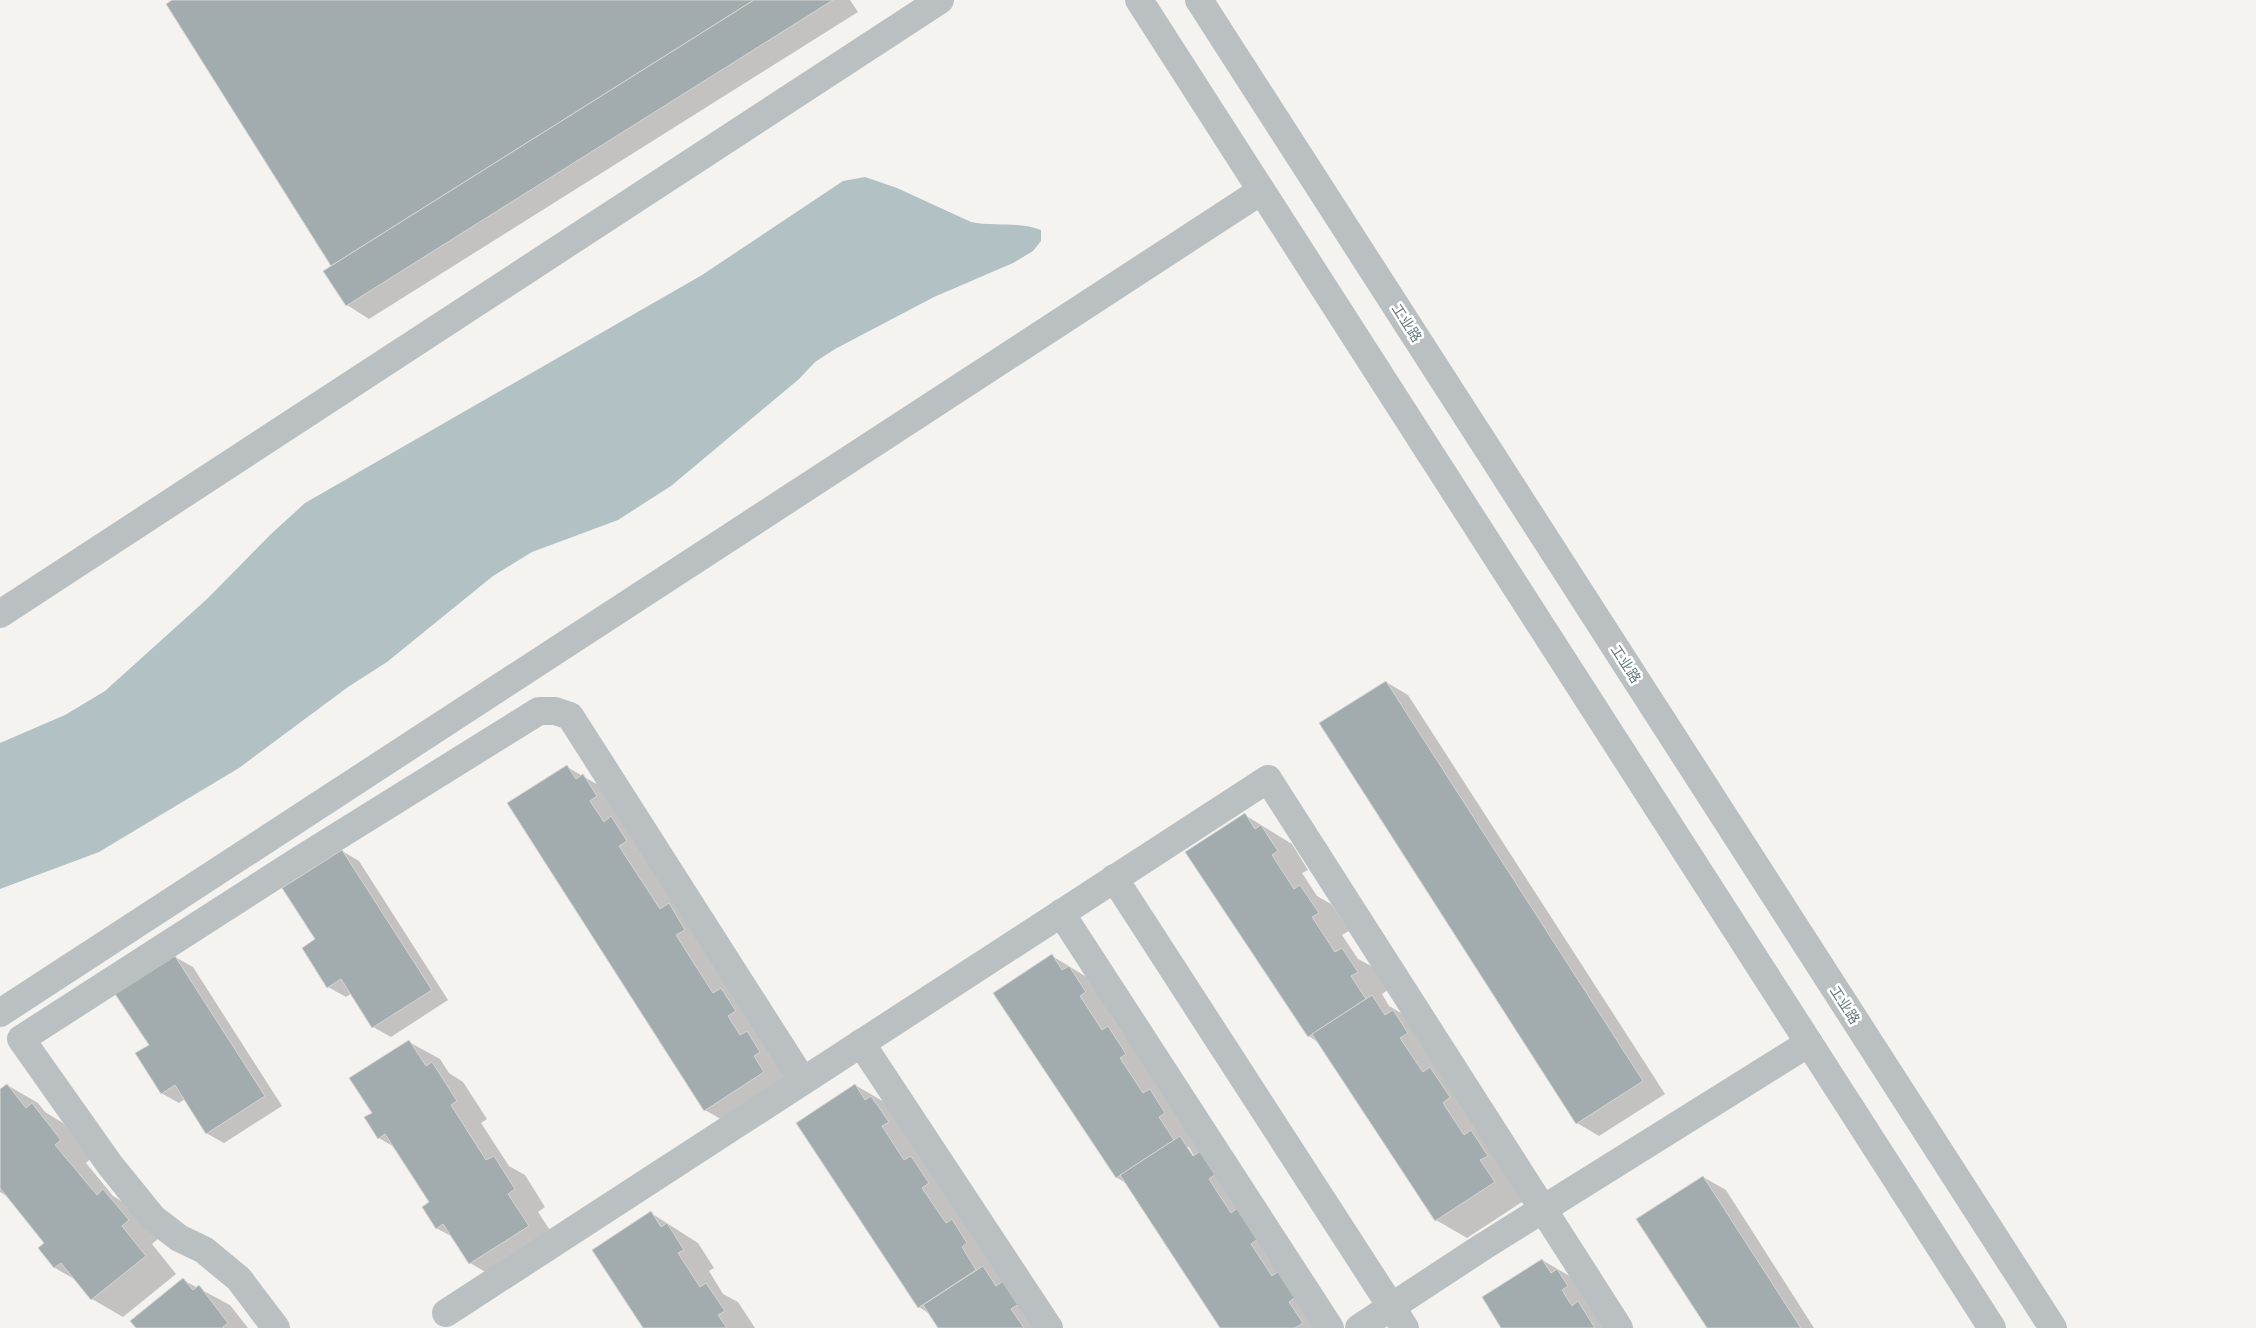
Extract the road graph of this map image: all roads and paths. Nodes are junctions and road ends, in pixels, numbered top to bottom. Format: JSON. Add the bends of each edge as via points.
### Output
{"nodes":[{"id":1,"x":940,"y":0,"type":"edge"},
{"id":2,"x":1139,"y":0,"type":"edge"},
{"id":3,"x":1199,"y":0,"type":"edge"},
{"id":4,"x":1261,"y":190,"type":"junction"},
{"id":5,"x":0,"y":614,"type":"edge"},
{"id":6,"x":1114,"y":878,"type":"junction"},
{"id":7,"x":1061,"y":913,"type":"junction"},
{"id":8,"x":0,"y":1013,"type":"edge"},
{"id":9,"x":861,"y":1043,"type":"junction"},
{"id":10,"x":1809,"y":1043,"type":"junction"},
{"id":11,"x":803,"y":1081,"type":"junction"},
{"id":12,"x":1543,"y":1209,"type":"junction"},
{"id":13,"x":446,"y":1313,"type":"dead end"},
{"id":14,"x":1398,"y":1317,"type":"edge"},
{"id":15,"x":276,"y":1328,"type":"edge"},
{"id":16,"x":1049,"y":1328,"type":"edge"},
{"id":17,"x":1330,"y":1328,"type":"edge"},
{"id":18,"x":1359,"y":1328,"type":"edge"},
{"id":19,"x":1619,"y":1328,"type":"edge"},
{"id":20,"x":1992,"y":1328,"type":"edge"},
{"id":21,"x":2053,"y":1328,"type":"edge"}],
"edges":[{"from":1,"to":5,"type":"street"},
{"from":2,"to":4,"type":"street"},
{"from":3,"to":21,"type":"street","name":"工业路"},
{"from":4,"to":8,"type":"street"},
{"from":4,"to":10,"type":"street"},
{"from":6,"to":7,"type":"street"},
{"from":6,"to":12,"type":"street","via":[[1268,779]]},
{"from":6,"to":14,"type":"street"},
{"from":7,"to":9,"type":"street"},
{"from":7,"to":17,"type":"street"},
{"from":9,"to":11,"type":"street"},
{"from":9,"to":16,"type":"street"},
{"from":10,"to":12,"type":"street"},
{"from":10,"to":20,"type":"street"},
{"from":11,"to":13,"type":"street"},
{"from":11,"to":15,"type":"street","via":[[570,716],[555,711],[539,711],[301,858],[21,1039],[110,1165],[153,1218],[179,1238],[204,1250],[239,1279]]},
{"from":12,"to":14,"type":"street"},
{"from":12,"to":19,"type":"street"},
{"from":14,"to":18,"type":"street"}]}
